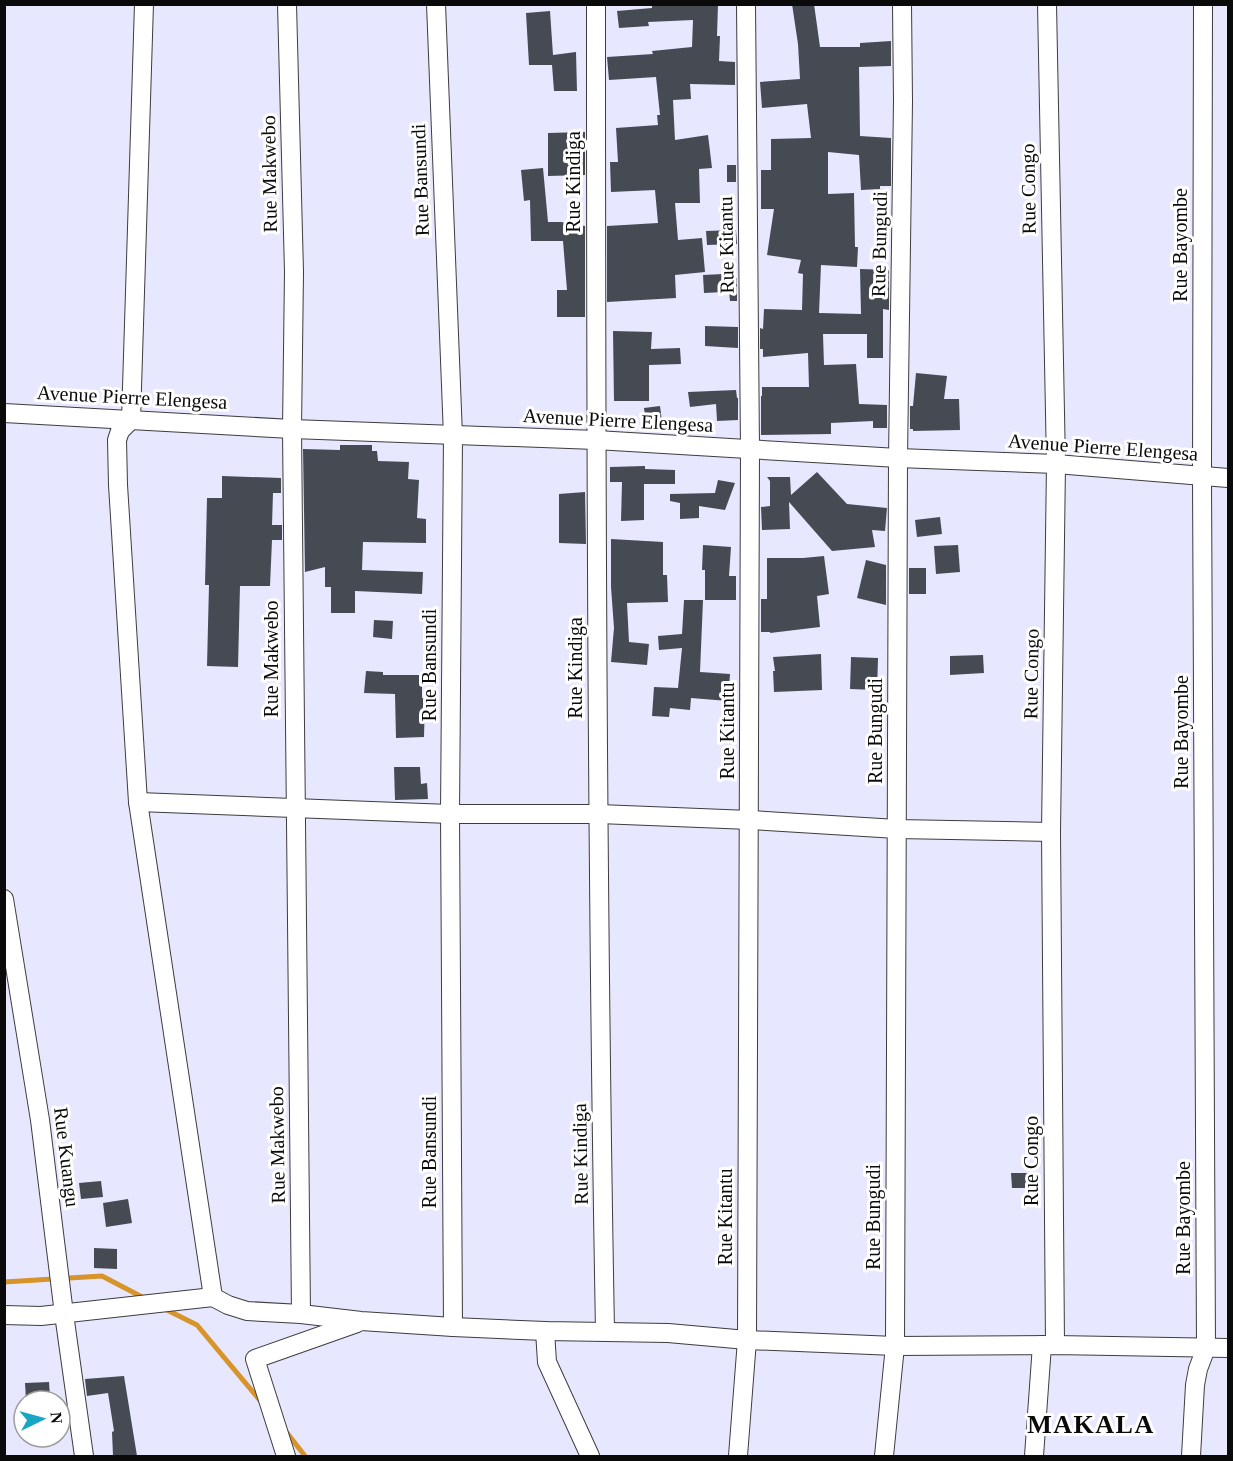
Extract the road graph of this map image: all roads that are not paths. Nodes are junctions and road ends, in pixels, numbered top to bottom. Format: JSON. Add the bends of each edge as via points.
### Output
{"nodes":[{"id":1,"x":144,"y":4,"type":"edge"},
{"id":2,"x":287,"y":4,"type":"edge"},
{"id":3,"x":436,"y":4,"type":"edge"},
{"id":4,"x":596,"y":4,"type":"edge"},
{"id":5,"x":746,"y":4,"type":"edge"},
{"id":6,"x":902,"y":4,"type":"edge"},
{"id":7,"x":1047,"y":4,"type":"edge"},
{"id":8,"x":1203,"y":4,"type":"edge"},
{"id":9,"x":4,"y":413,"type":"edge"},
{"id":10,"x":131,"y":420,"type":"junction"},
{"id":11,"x":292,"y":429,"type":"junction"},
{"id":12,"x":453,"y":436,"type":"junction"},
{"id":13,"x":596,"y":440,"type":"junction"},
{"id":14,"x":750,"y":449,"type":"junction"},
{"id":15,"x":898,"y":458,"type":"junction"},
{"id":16,"x":1056,"y":465,"type":"junction"},
{"id":17,"x":1202,"y":477,"type":"junction"},
{"id":18,"x":1228,"y":478,"type":"edge"},
{"id":19,"x":138,"y":802,"type":"junction"},
{"id":20,"x":295,"y":807,"type":"junction"},
{"id":21,"x":450,"y":814,"type":"junction"},
{"id":22,"x":599,"y":814,"type":"junction"},
{"id":23,"x":750,"y":820,"type":"junction"},
{"id":24,"x":897,"y":829,"type":"junction"},
{"id":25,"x":1051,"y":832,"type":"junction"},
{"id":26,"x":4,"y":899,"type":"edge"},
{"id":27,"x":213,"y":1297,"type":"junction"},
{"id":28,"x":64,"y":1314,"type":"junction"},
{"id":29,"x":302,"y":1314,"type":"junction"},
{"id":30,"x":4,"y":1315,"type":"edge"},
{"id":31,"x":361,"y":1321,"type":"junction"},
{"id":32,"x":453,"y":1327,"type":"junction"},
{"id":33,"x":545,"y":1331,"type":"junction"},
{"id":34,"x":605,"y":1331,"type":"junction"},
{"id":35,"x":747,"y":1340,"type":"junction"},
{"id":36,"x":1049,"y":1345,"type":"junction"},
{"id":37,"x":895,"y":1346,"type":"junction"},
{"id":38,"x":1206,"y":1348,"type":"junction"},
{"id":39,"x":1228,"y":1348,"type":"edge"},
{"id":40,"x":84,"y":1456,"type":"edge"},
{"id":41,"x":286,"y":1456,"type":"edge"},
{"id":42,"x":590,"y":1456,"type":"edge"},
{"id":43,"x":738,"y":1456,"type":"edge"},
{"id":44,"x":884,"y":1456,"type":"edge"},
{"id":45,"x":1034,"y":1456,"type":"edge"},
{"id":46,"x":1191,"y":1456,"type":"edge"}],
"edges":[{"from":1,"to":10,"type":"street"},
{"from":2,"to":11,"type":"street","name":"Rue Makwebo","via":[[294,272]]},
{"from":3,"to":12,"type":"street","name":"Rue Bansundi"},
{"from":4,"to":13,"type":"street","name":"Rue Kindiga"},
{"from":5,"to":14,"type":"street","name":"Rue Kitantu"},
{"from":6,"to":15,"type":"street","name":"Rue Bungudi"},
{"from":7,"to":16,"type":"street","name":"Rue Congo"},
{"from":8,"to":17,"type":"street","name":"Rue Bayombe"},
{"from":9,"to":10,"type":"street","name":"Avenue Pierre Elengesa"},
{"from":10,"to":11,"type":"street","name":"Avenue Pierre Elengesa"},
{"from":10,"to":19,"type":"street","via":[[120,431],[117,451]]},
{"from":11,"to":12,"type":"street","name":"Avenue Pierre Elengesa"},
{"from":11,"to":20,"type":"street","name":"Rue Makwebo"},
{"from":12,"to":13,"type":"street","name":"Avenue Pierre Elengesa"},
{"from":12,"to":21,"type":"street","name":"Rue Bansundi"},
{"from":13,"to":14,"type":"street","name":"Avenue Pierre Elengesa"},
{"from":13,"to":22,"type":"street","name":"Rue Kindiga"},
{"from":14,"to":15,"type":"street","name":"Avenue Pierre Elengesa"},
{"from":14,"to":23,"type":"street","name":"Rue Kitantu"},
{"from":15,"to":16,"type":"street","name":"Avenue Pierre Elengesa"},
{"from":15,"to":24,"type":"street","name":"Rue Bungudi"},
{"from":16,"to":17,"type":"street","name":"Avenue Pierre Elengesa"},
{"from":16,"to":25,"type":"street","name":"Rue Congo"},
{"from":17,"to":18,"type":"street","name":"Avenue Pierre Elengesa"},
{"from":17,"to":38,"type":"street","name":"Rue Bayombe"},
{"from":19,"to":20,"type":"street"},
{"from":19,"to":27,"type":"street"},
{"from":20,"to":21,"type":"street"},
{"from":20,"to":29,"type":"street","name":"Rue Makwebo"},
{"from":21,"to":22,"type":"street"},
{"from":21,"to":32,"type":"street","name":"Rue Bansundi"},
{"from":22,"to":23,"type":"street"},
{"from":22,"to":34,"type":"street","name":"Rue Kindiga"},
{"from":23,"to":24,"type":"street"},
{"from":23,"to":35,"type":"street","name":"Rue Kitantu"},
{"from":24,"to":25,"type":"street"},
{"from":24,"to":37,"type":"street","name":"Rue Bungudi"},
{"from":25,"to":36,"type":"street","name":"Rue Congo"},
{"from":26,"to":28,"type":"street","name":"Rue Kuangu","via":[[40,1120]]},
{"from":27,"to":28,"type":"street"},
{"from":27,"to":29,"type":"street","via":[[248,1311]]},
{"from":28,"to":30,"type":"street"},
{"from":28,"to":40,"type":"street","name":"Rue Kuangu"},
{"from":29,"to":31,"type":"street"},
{"from":31,"to":32,"type":"street"},
{"from":31,"to":41,"type":"street","via":[[255,1359]]},
{"from":32,"to":33,"type":"street"},
{"from":33,"to":34,"type":"street"},
{"from":33,"to":42,"type":"street","via":[[547,1362]]},
{"from":34,"to":35,"type":"street"},
{"from":35,"to":37,"type":"street"},
{"from":35,"to":43,"type":"street","name":"Rue Kitantu"},
{"from":36,"to":37,"type":"street"},
{"from":36,"to":38,"type":"street"},
{"from":36,"to":45,"type":"street","name":"Rue Congo"},
{"from":37,"to":44,"type":"street","name":"Rue Bungudi"},
{"from":38,"to":39,"type":"street"},
{"from":38,"to":46,"type":"street","name":"Rue Bayombe","via":[[1195,1385]]}]}
